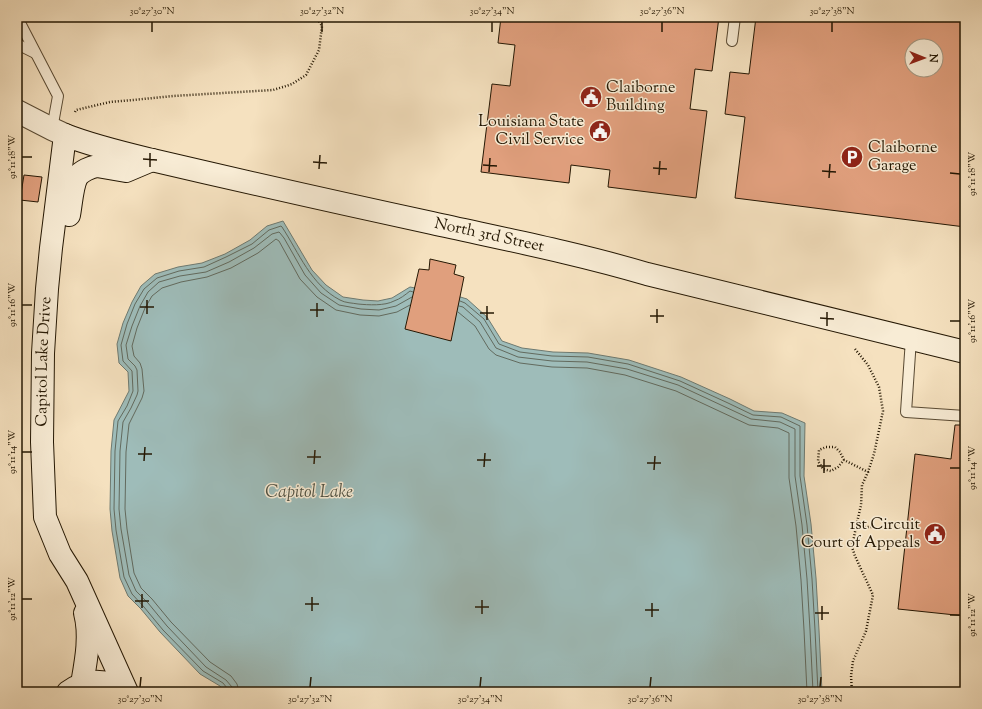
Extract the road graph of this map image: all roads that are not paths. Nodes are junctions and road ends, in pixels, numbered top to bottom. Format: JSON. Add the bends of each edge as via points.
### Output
{"nodes":[{"id":1,"x":17,"y":17,"type":"edge"},
{"id":2,"x":735,"y":17,"type":"edge"},
{"id":3,"x":732,"y":41,"type":"dead end"},
{"id":4,"x":17,"y":44,"type":"edge"},
{"id":5,"x":35,"y":53,"type":"junction"},
{"id":6,"x":17,"y":111,"type":"edge"},
{"id":7,"x":59,"y":132,"type":"junction"},
{"id":8,"x":152,"y":160,"type":"junction"},
{"id":9,"x":51,"y":248,"type":"junction"},
{"id":10,"x":911,"y":339,"type":"junction"},
{"id":11,"x":965,"y":352,"type":"edge"},
{"id":12,"x":965,"y":416,"type":"edge"},
{"id":13,"x":77,"y":581,"type":"junction"},
{"id":14,"x":75,"y":688,"type":"edge"},
{"id":15,"x":124,"y":692,"type":"edge"},
{"id":16,"x":127,"y":692,"type":"edge"}],
"edges":[{"from":1,"to":5,"type":"lane"},
{"from":2,"to":3,"type":"lane"},
{"from":4,"to":5,"type":"lane"},
{"from":5,"to":7,"type":"lane","via":[[58,96]]},
{"from":6,"to":7,"type":"main road","name":"North 3rd Street"},
{"from":7,"to":8,"type":"main road","name":"North 3rd Street","via":[[113,151]]},
{"from":7,"to":9,"type":"main road","name":"Capitol Lake Drive"},
{"from":8,"to":9,"type":"main road","via":[[126,171],[97,166],[81,173],[77,177],[72,194],[67,232]]},
{"from":8,"to":10,"type":"main road","name":"North 3rd Street","via":[[548,248]]},
{"from":9,"to":13,"type":"main road","name":"Capitol Lake Drive","via":[[43,360],[42,442],[45,517],[60,554]]},
{"from":10,"to":11,"type":"main road","name":"North 3rd Street"},
{"from":10,"to":12,"type":"lane","via":[[906,412]]},
{"from":13,"to":14,"type":"main road","name":"Capitol Lake Drive","via":[[86,619],[88,644],[86,663]]},
{"from":13,"to":16,"type":"main road","name":"Capitol Lake Drive"},
{"from":14,"to":15,"type":"main road","via":[[95,681],[107,683]]}]}
